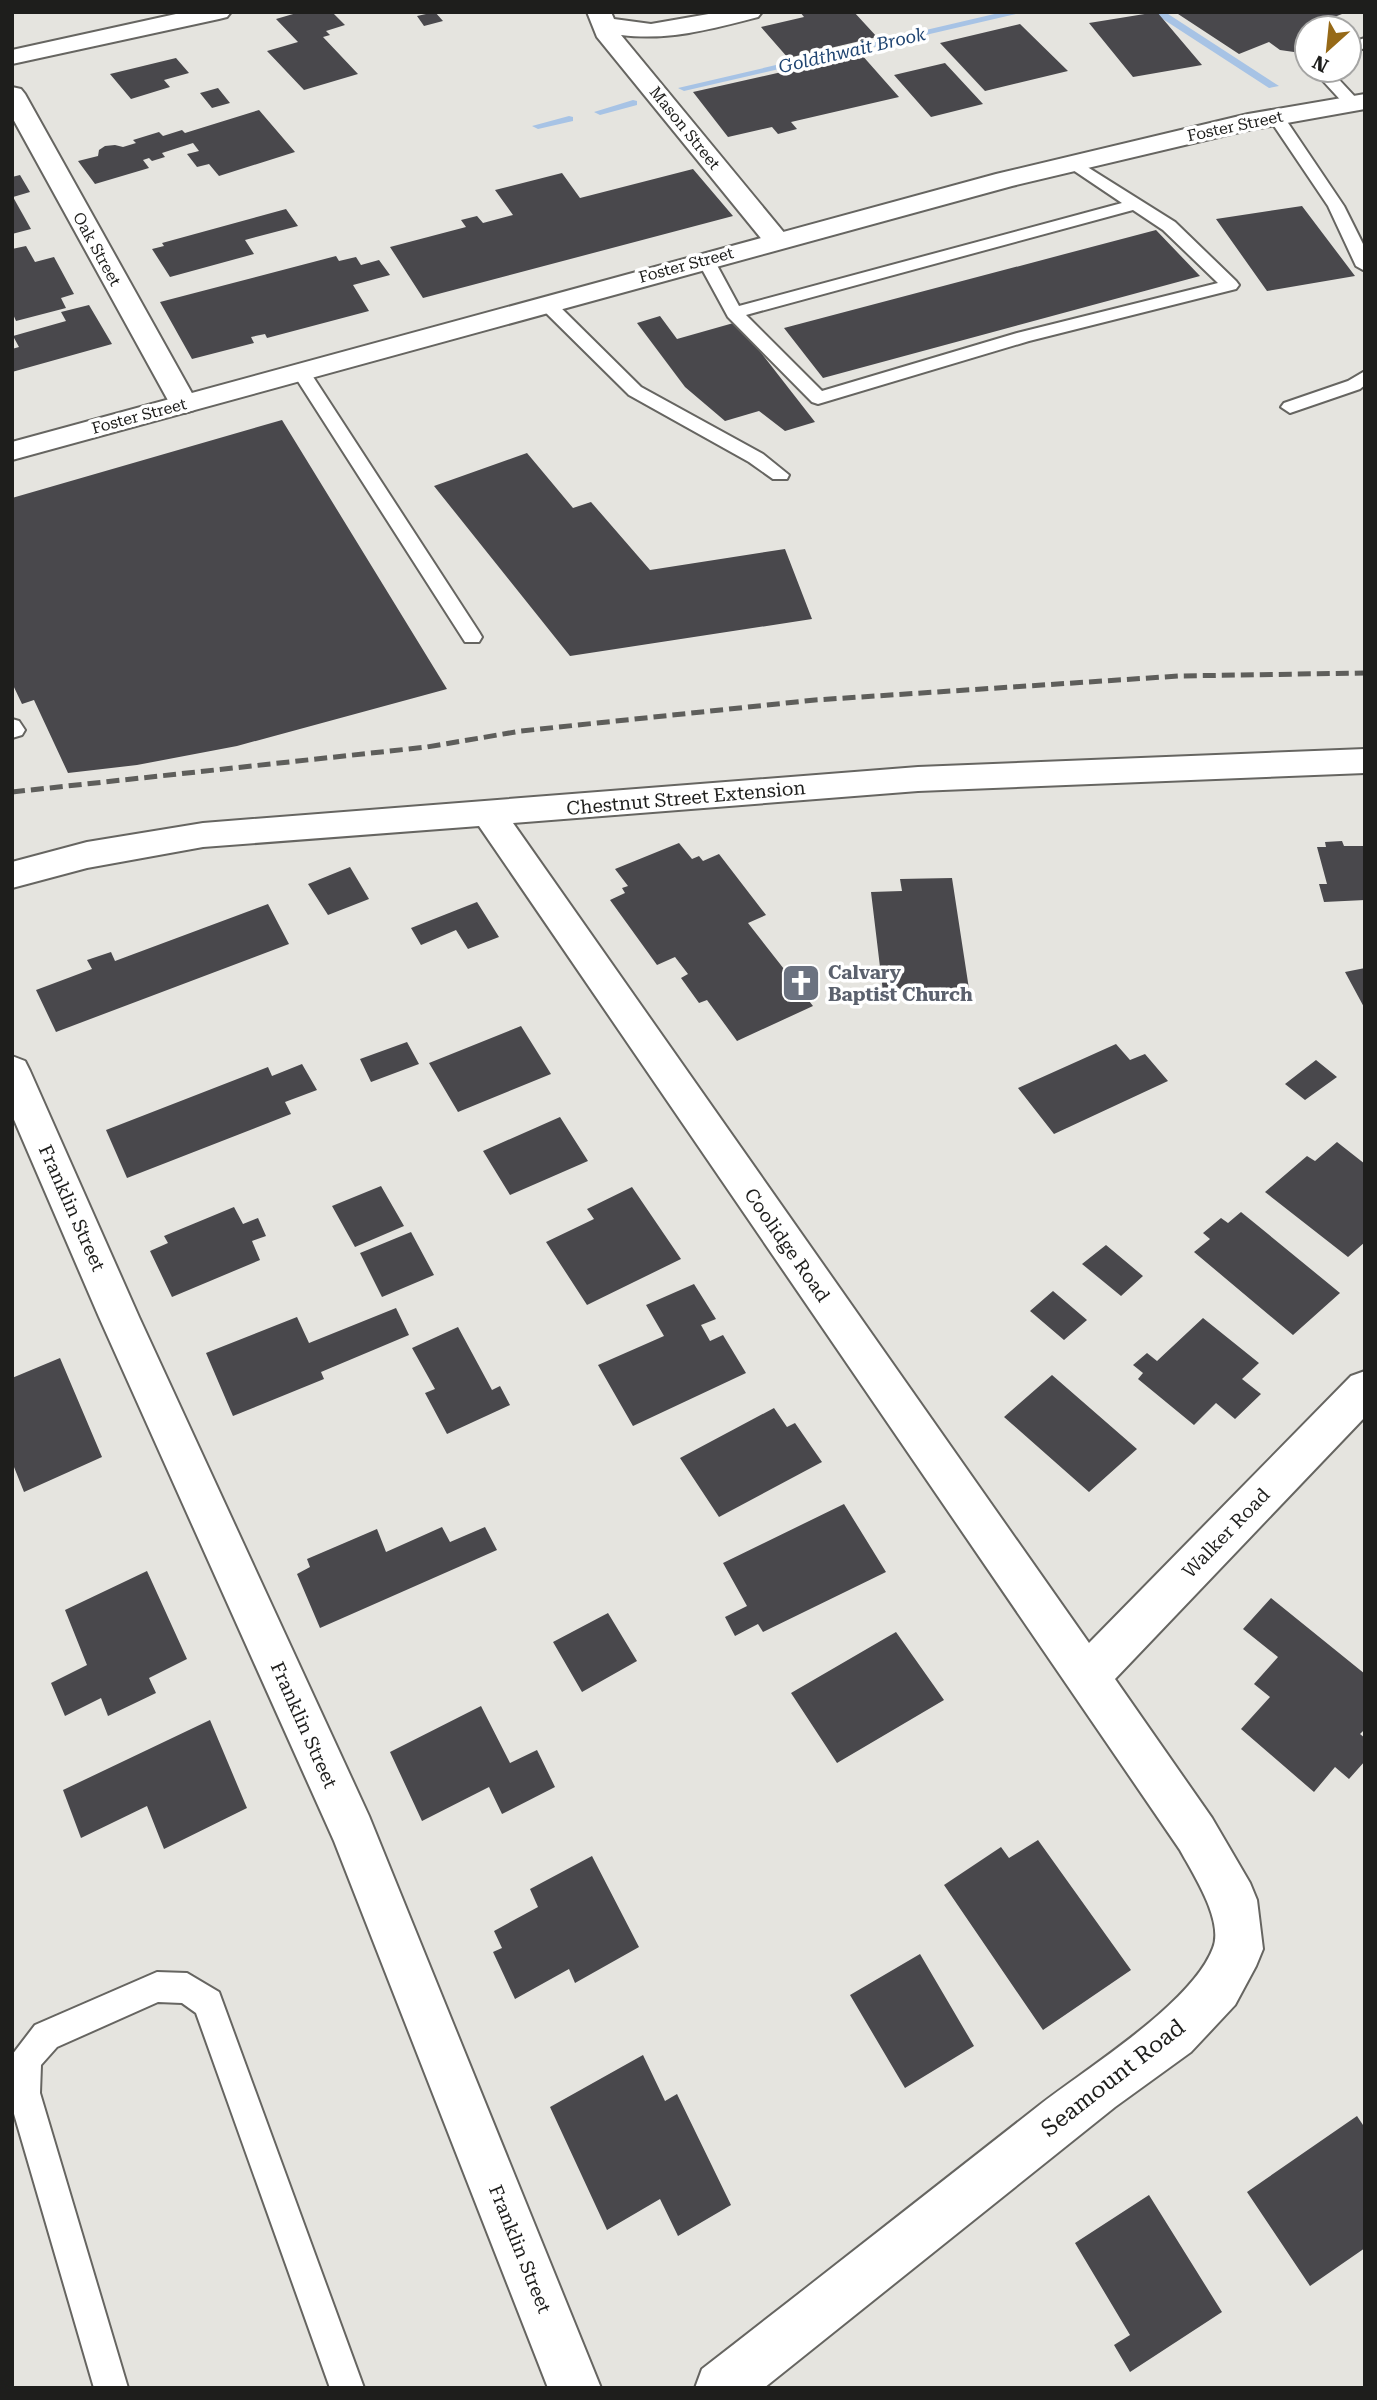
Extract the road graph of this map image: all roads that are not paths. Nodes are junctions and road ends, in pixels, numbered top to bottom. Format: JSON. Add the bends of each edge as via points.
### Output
{"nodes":[{"id":1,"x":219,"y":12,"type":"edge"},
{"id":2,"x":750,"y":12,"type":"edge"},
{"id":3,"x":601,"y":19,"type":"edge"},
{"id":4,"x":12,"y":57,"type":"edge"},
{"id":5,"x":1337,"y":84,"type":"edge"},
{"id":6,"x":12,"y":94,"type":"edge"},
{"id":7,"x":1358,"y":102,"type":"edge"},
{"id":8,"x":1276,"y":117,"type":"junction"},
{"id":9,"x":1073,"y":163,"type":"junction"},
{"id":10,"x":1136,"y":204,"type":"junction"},
{"id":11,"x":777,"y":241,"type":"junction"},
{"id":12,"x":706,"y":260,"type":"junction"},
{"id":13,"x":1365,"y":266,"type":"edge"},
{"id":14,"x":547,"y":304,"type":"junction"},
{"id":15,"x":734,"y":313,"type":"junction"},
{"id":16,"x":302,"y":372,"type":"junction"},
{"id":17,"x":1365,"y":376,"type":"edge"},
{"id":18,"x":184,"y":404,"type":"junction"},
{"id":19,"x":1290,"y":407,"type":"dead end"},
{"id":20,"x":12,"y":451,"type":"edge"},
{"id":21,"x":780,"y":475,"type":"dead end"},
{"id":22,"x":472,"y":637,"type":"dead end"},
{"id":23,"x":12,"y":726,"type":"edge"},
{"id":24,"x":12,"y":731,"type":"edge"},
{"id":25,"x":1365,"y":761,"type":"edge"},
{"id":26,"x":488,"y":813,"type":"junction"},
{"id":27,"x":12,"y":875,"type":"edge"},
{"id":28,"x":12,"y":1071,"type":"edge"},
{"id":29,"x":1365,"y":1389,"type":"edge"},
{"id":30,"x":1087,"y":1676,"type":"junction"},
{"id":31,"x":111,"y":2388,"type":"edge"},
{"id":32,"x":347,"y":2388,"type":"edge"},
{"id":33,"x":575,"y":2388,"type":"edge"},
{"id":34,"x":721,"y":2388,"type":"edge"}],
"edges":[{"from":1,"to":4,"type":"street"},
{"from":2,"to":3,"type":"street","via":[[699,25],[651,30]]},
{"from":3,"to":11,"type":"street","name":"Mason Street","via":[[621,51]]},
{"from":5,"to":7,"type":"lane"},
{"from":6,"to":18,"type":"street","name":"Oak Street"},
{"from":7,"to":8,"type":"street","name":"Foster Street"},
{"from":8,"to":9,"type":"street","name":"Foster Street"},
{"from":8,"to":13,"type":"lane","via":[[1336,206]]},
{"from":9,"to":10,"type":"lane"},
{"from":9,"to":11,"type":"street","name":"Foster Street"},
{"from":10,"to":15,"type":"lane"},
{"from":10,"to":15,"type":"lane","via":[[1169,226],[1230,285],[1023,337],[818,398]]},
{"from":11,"to":12,"type":"street","name":"Foster Street"},
{"from":12,"to":14,"type":"street","name":"Foster Street"},
{"from":12,"to":15,"type":"lane"},
{"from":14,"to":16,"type":"street","name":"Foster Street"},
{"from":14,"to":21,"type":"lane","via":[[635,391]]},
{"from":16,"to":18,"type":"street","name":"Foster Street"},
{"from":16,"to":22,"type":"lane"},
{"from":17,"to":19,"type":"lane","via":[[1354,385]]},
{"from":18,"to":20,"type":"street","name":"Foster Street"},
{"from":23,"to":24,"type":"lane"},
{"from":25,"to":26,"type":"street","name":"Chestnut Street Extension","via":[[918,779]]},
{"from":26,"to":27,"type":"street","name":"Chestnut Street Extension","via":[[203,835],[87,855]]},
{"from":26,"to":30,"type":"street","name":"Coolidge Road"},
{"from":28,"to":33,"type":"street","name":"Franklin Street","via":[[353,1832]]},
{"from":29,"to":30,"type":"street","name":"Walker Road"},
{"from":30,"to":34,"type":"street","name":"Seamount Road","via":[[1196,1834],[1233,1900],[1239,1949],[1219,1988],[1174,2035]]},
{"from":31,"to":32,"type":"lane","via":[[24,2093],[26,2059],[46,2036],[157,1987],[187,1988],[208,2003]]}]}
